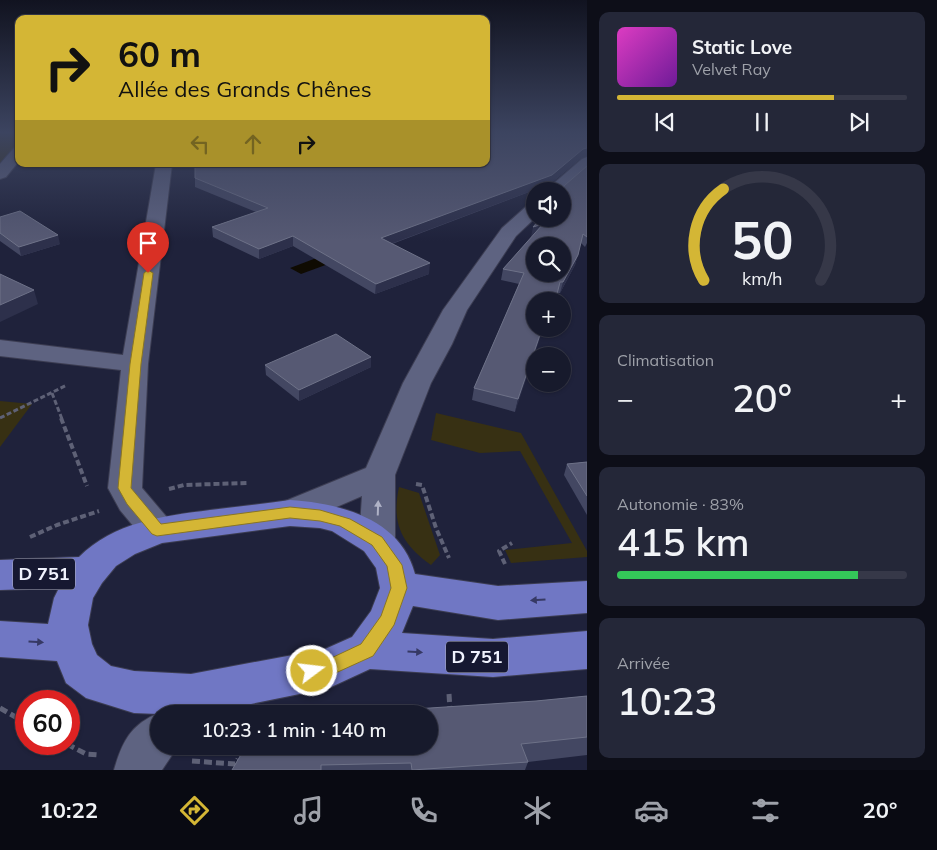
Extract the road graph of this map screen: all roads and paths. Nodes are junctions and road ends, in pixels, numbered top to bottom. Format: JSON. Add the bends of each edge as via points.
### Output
{"nodes":[{"id":1,"x":163,"y":169,"type":"edge"},
{"id":2,"x":579,"y":169,"type":"edge"},
{"id":3,"x":564,"y":182,"type":"edge"},
{"id":4,"x":526,"y":216,"type":"edge"},
{"id":5,"x":0,"y":348,"type":"edge"},
{"id":6,"x":135,"y":364,"type":"junction"},
{"id":7,"x":68,"y":384,"type":"dead end"},
{"id":8,"x":52,"y":393,"type":"junction"},
{"id":9,"x":0,"y":418,"type":"edge"},
{"id":10,"x":379,"y":475,"type":"junction"},
{"id":11,"x":89,"y":494,"type":"dead end"},
{"id":12,"x":93,"y":503,"type":"dead end"},
{"id":13,"x":96,"y":512,"type":"dead end"},
{"id":14,"x":290,"y":513,"type":"junction"},
{"id":15,"x":157,"y":530,"type":"junction"},
{"id":16,"x":377,"y":541,"type":"junction"},
{"id":17,"x":88,"y":572,"type":"junction"},
{"id":18,"x":0,"y":575,"type":"edge"},
{"id":19,"x":399,"y":588,"type":"junction"},
{"id":20,"x":587,"y":597,"type":"edge"},
{"id":21,"x":0,"y":639,"type":"edge"},
{"id":22,"x":72,"y":644,"type":"junction"},
{"id":23,"x":367,"y":650,"type":"junction"},
{"id":24,"x":587,"y":650,"type":"edge"},
{"id":25,"x":184,"y":704,"type":"edge"},
{"id":26,"x":0,"y":708,"type":"edge"},
{"id":27,"x":15,"y":717,"type":"edge"},
{"id":28,"x":150,"y":747,"type":"edge"},
{"id":29,"x":138,"y":770,"type":"edge"}],
"edges":[{"from":1,"to":6,"type":"street"},
{"from":2,"to":3,"type":"street"},
{"from":4,"to":10,"type":"street","via":[[509,232],[455,310],[417,383]]},
{"from":5,"to":6,"type":"street"},
{"from":6,"to":15,"type":"street","via":[[124,488]]},
{"from":7,"to":8,"type":"path"},
{"from":8,"to":9,"type":"path"},
{"from":8,"to":11,"type":"path"},
{"from":10,"to":14,"type":"street"},
{"from":16,"to":10,"type":"street","one_way":true},
{"from":12,"to":13,"type":"path"},
{"from":14,"to":15,"type":"main road"},
{"from":14,"to":16,"type":"main road","via":[[320,515],[344,522]]},
{"from":15,"to":17,"type":"main road","via":[[122,544],[103,556]]},
{"from":16,"to":19,"type":"main road","via":[[394,565]]},
{"from":17,"to":18,"type":"main road","number":"D 751"},
{"from":17,"to":22,"type":"main road","via":[[74,598],[68,625]]},
{"from":20,"to":19,"type":"main road","one_way":true,"via":[[498,603]]},
{"from":19,"to":23,"type":"main road","via":[[388,620]]},
{"from":21,"to":22,"type":"main road","one_way":true},
{"from":22,"to":25,"type":"main road","via":[[81,669],[101,684]]},
{"from":23,"to":24,"type":"main road","number":"D 751","one_way":true,"via":[[493,658]]},
{"from":23,"to":25,"type":"main road","via":[[329,668]]},
{"from":26,"to":27,"type":"path"},
{"from":28,"to":29,"type":"street","via":[[141,758]]}]}
